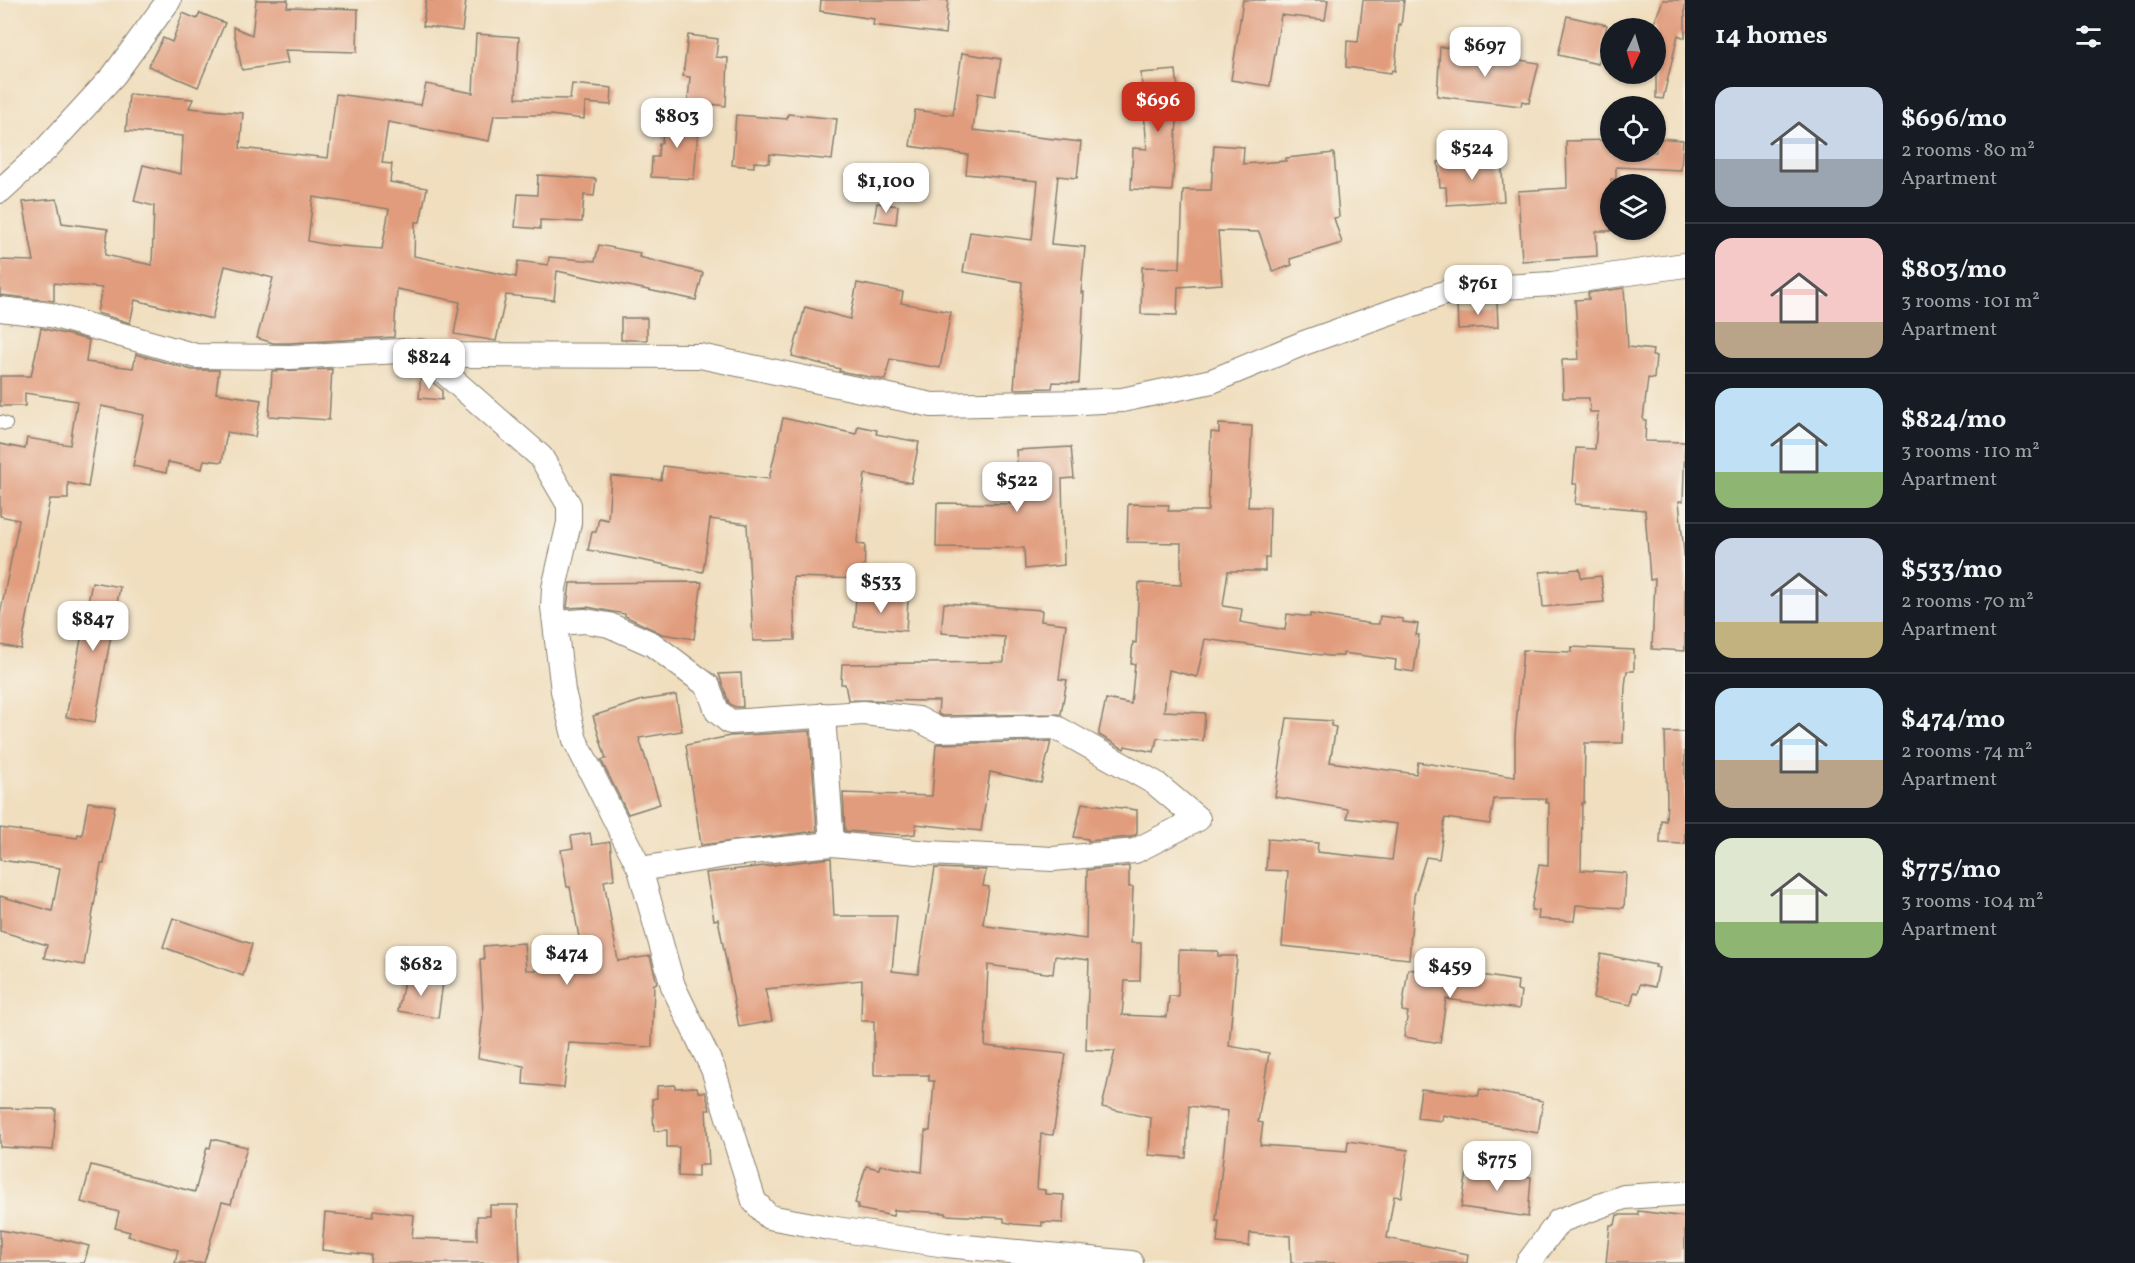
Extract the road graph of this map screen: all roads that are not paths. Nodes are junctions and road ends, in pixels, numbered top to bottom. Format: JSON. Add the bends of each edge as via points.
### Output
{"nodes":[{"id":1,"x":169,"y":0,"type":"edge"},
{"id":2,"x":0,"y":191,"type":"edge"},
{"id":3,"x":1685,"y":265,"type":"edge"},
{"id":4,"x":0,"y":309,"type":"edge"},
{"id":5,"x":420,"y":351,"type":"junction"},
{"id":6,"x":557,"y":624,"type":"junction"},
{"id":7,"x":823,"y":715,"type":"junction"},
{"id":8,"x":832,"y":844,"type":"junction"},
{"id":9,"x":640,"y":869,"type":"junction"},
{"id":10,"x":1685,"y":1193,"type":"edge"},
{"id":11,"x":1131,"y":1263,"type":"edge"},
{"id":12,"x":1528,"y":1263,"type":"edge"}],
"edges":[{"from":1,"to":2,"type":"street","via":[[114,75],[46,149]]},
{"from":3,"to":5,"type":"street","via":[[1552,284],[1453,290],[1304,343],[1212,381],[1122,400],[932,405],[700,356],[454,356]]},
{"from":4,"to":5,"type":"street","via":[[51,315],[196,356],[290,357]]},
{"from":5,"to":6,"type":"street","via":[[541,457],[568,505],[569,523],[554,588]]},
{"from":6,"to":7,"type":"street","via":[[585,621],[609,625],[652,644],[708,686],[717,711],[730,722]]},
{"from":6,"to":9,"type":"street","via":[[563,691],[574,740]]},
{"from":7,"to":8,"type":"street"},
{"from":7,"to":8,"type":"street","via":[[863,713],[918,719],[939,730],[1055,726],[1155,783],[1198,819],[1135,851],[1053,859]]},
{"from":8,"to":9,"type":"street"},
{"from":9,"to":11,"type":"street","via":[[673,986],[713,1069],[754,1201],[769,1216],[946,1245]]},
{"from":10,"to":12,"type":"street","via":[[1624,1197],[1559,1221]]}]}
